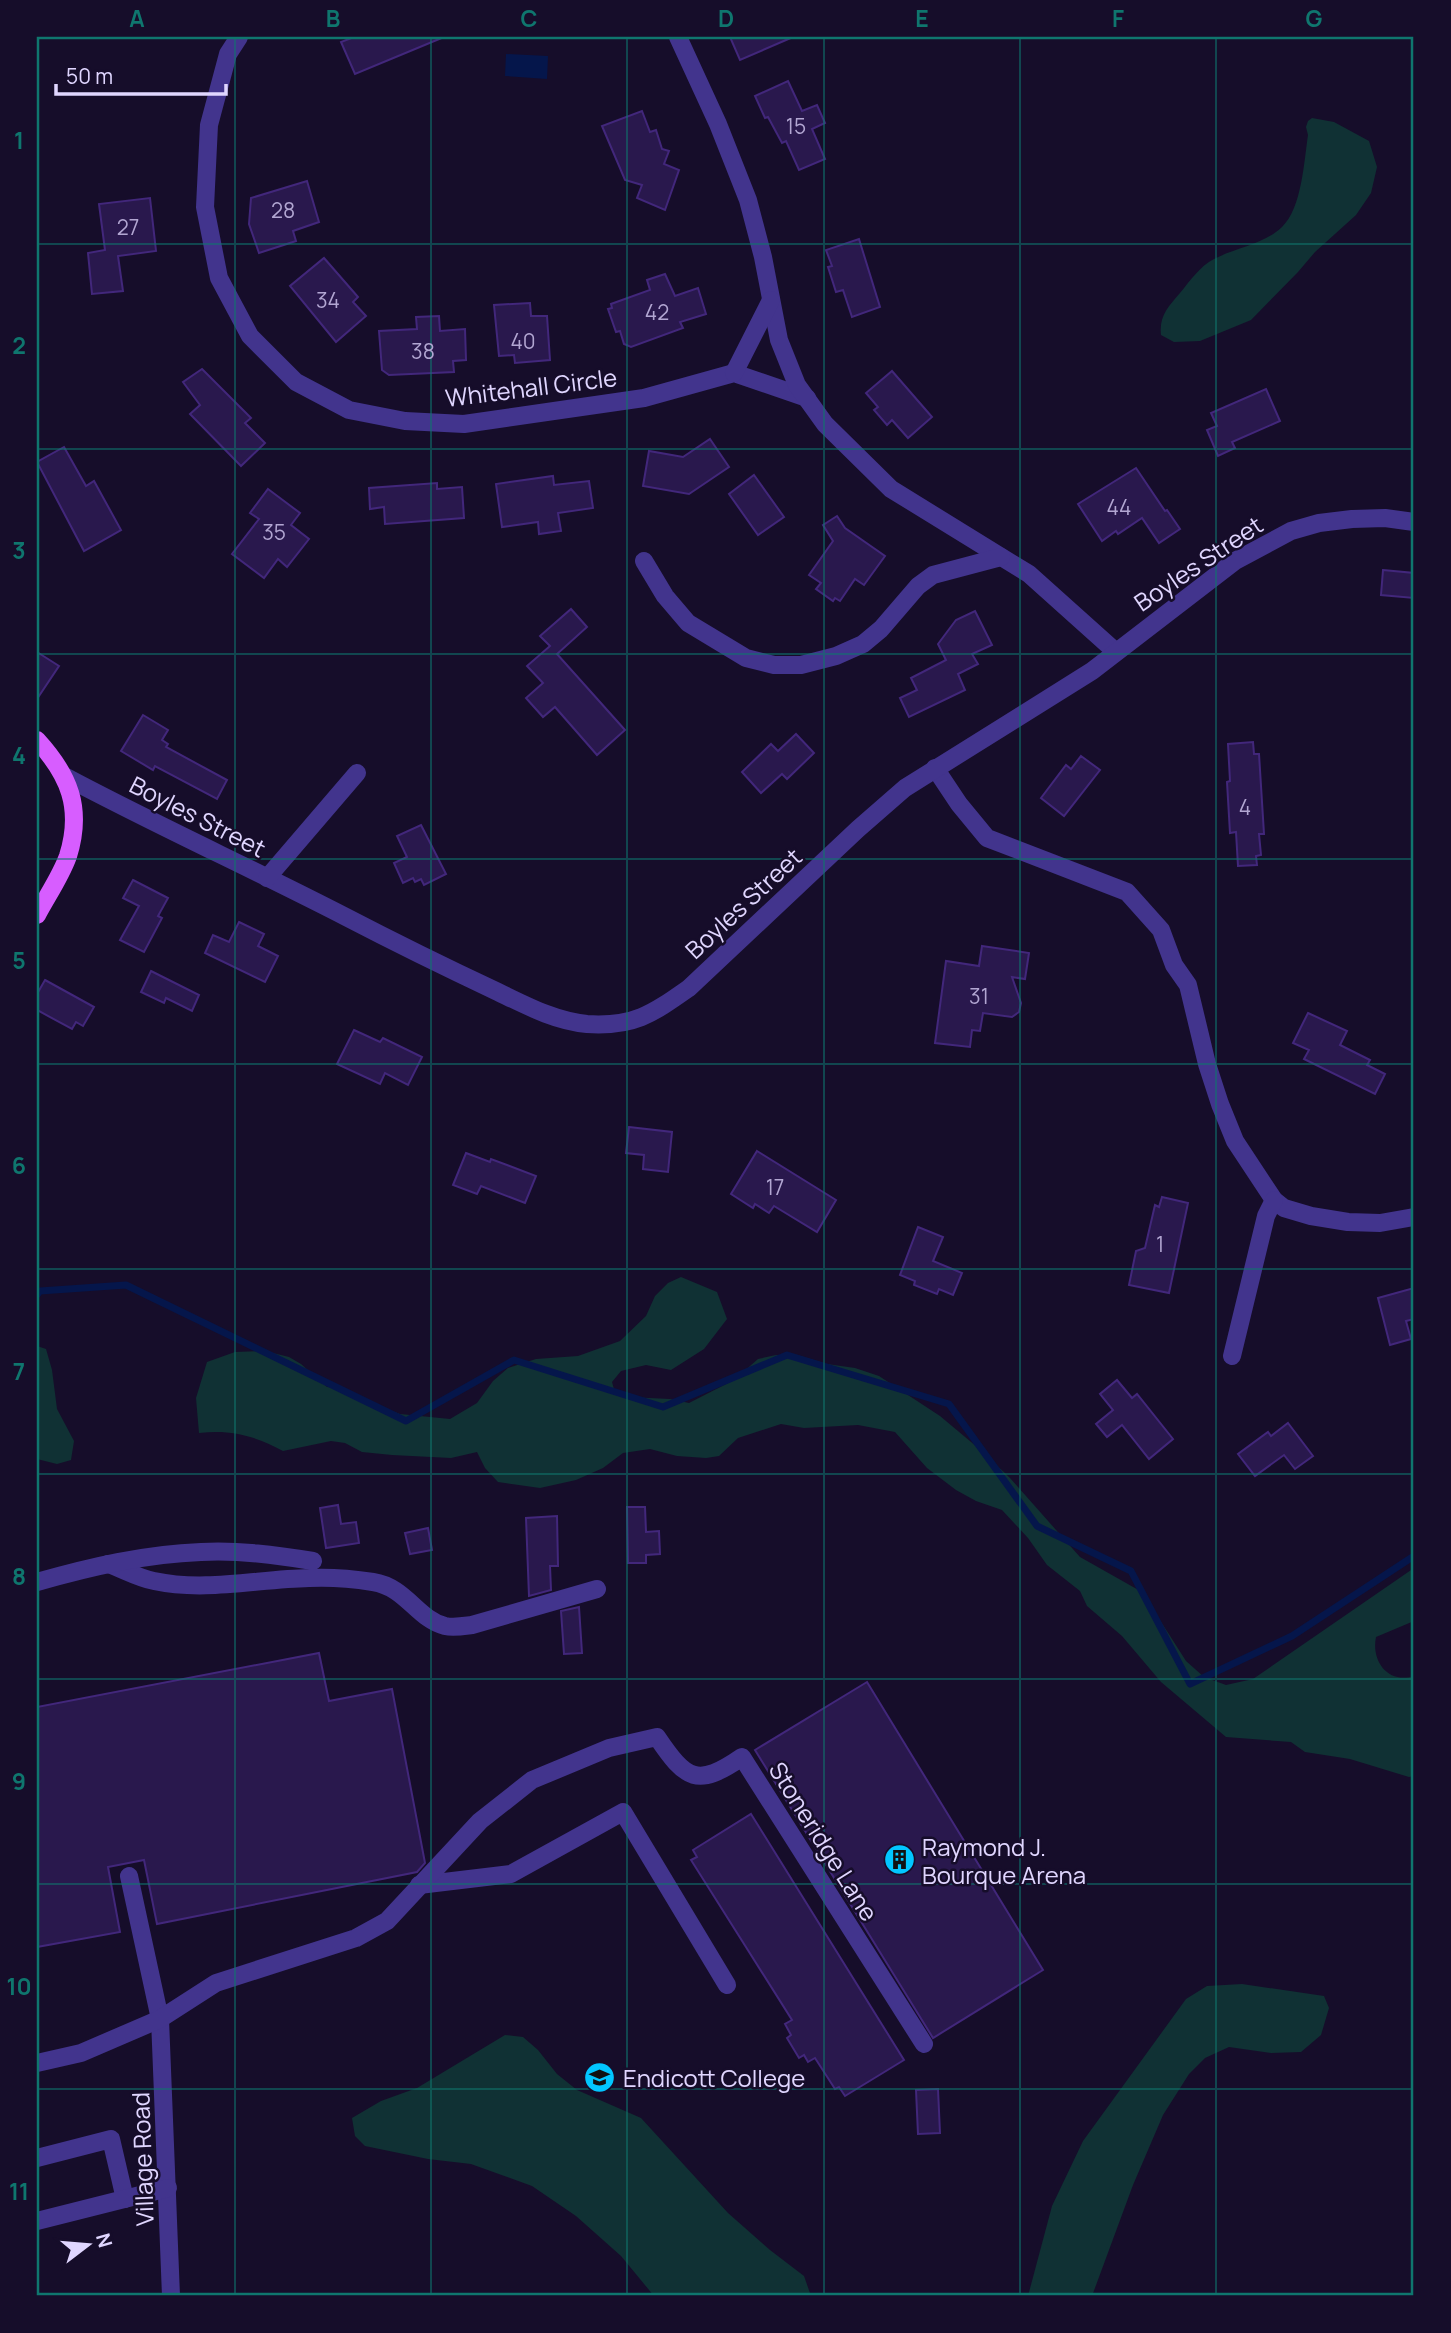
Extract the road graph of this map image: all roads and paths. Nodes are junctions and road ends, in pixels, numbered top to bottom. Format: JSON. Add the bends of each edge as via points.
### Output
{"nodes":[{"id":1,"x":239,"y":37,"type":"edge"},
{"id":2,"x":678,"y":37,"type":"edge"},
{"id":3,"x":771,"y":300,"type":"junction"},
{"id":4,"x":734,"y":373,"type":"junction"},
{"id":5,"x":807,"y":398,"type":"junction"},
{"id":6,"x":1414,"y":522,"type":"edge"},
{"id":7,"x":1001,"y":557,"type":"junction"},
{"id":8,"x":644,"y":561,"type":"dead end"},
{"id":9,"x":1116,"y":652,"type":"junction"},
{"id":10,"x":37,"y":740,"type":"edge"},
{"id":11,"x":935,"y":768,"type":"junction"},
{"id":12,"x":357,"y":772,"type":"dead end"},
{"id":13,"x":66,"y":777,"type":"junction"},
{"id":14,"x":267,"y":878,"type":"junction"},
{"id":15,"x":37,"y":915,"type":"edge"},
{"id":16,"x":1274,"y":1200,"type":"junction"},
{"id":17,"x":1414,"y":1217,"type":"edge"},
{"id":18,"x":1231,"y":1356,"type":"dead end"},
{"id":19,"x":313,"y":1561,"type":"dead end"},
{"id":20,"x":108,"y":1564,"type":"junction"},
{"id":21,"x":37,"y":1582,"type":"edge"},
{"id":22,"x":597,"y":1589,"type":"dead end"},
{"id":23,"x":130,"y":1876,"type":"dead end"},
{"id":24,"x":419,"y":1885,"type":"junction"},
{"id":25,"x":727,"y":1985,"type":"dead end"},
{"id":26,"x":160,"y":2020,"type":"junction"},
{"id":27,"x":923,"y":2044,"type":"dead end"},
{"id":28,"x":37,"y":2063,"type":"edge"},
{"id":29,"x":37,"y":2158,"type":"edge"},
{"id":30,"x":168,"y":2188,"type":"junction"},
{"id":31,"x":125,"y":2199,"type":"junction"},
{"id":32,"x":37,"y":2221,"type":"edge"},
{"id":33,"x":171,"y":2296,"type":"edge"}],
"edges":[{"from":1,"to":4,"type":"street","name":"Whitehall Circle","via":[[228,54],[209,125],[205,207],[219,278],[250,336],[296,382],[349,410],[405,421],[464,424],[644,398]]},
{"from":2,"to":3,"type":"street","via":[[748,200]]},
{"from":3,"to":4,"type":"street"},
{"from":3,"to":5,"type":"street","via":[[779,340]]},
{"from":4,"to":5,"type":"street"},
{"from":5,"to":7,"type":"street","via":[[825,424],[891,489]]},
{"from":6,"to":9,"type":"street","name":"Boyles Street","via":[[1352,519],[1291,531],[1235,561]]},
{"from":7,"to":8,"type":"street","via":[[933,575],[863,644],[801,664],[774,665],[746,658],[688,623]]},
{"from":7,"to":9,"type":"street","via":[[1029,574]]},
{"from":9,"to":11,"type":"street","name":"Boyles Street"},
{"from":10,"to":13,"type":"main road"},
{"from":11,"to":14,"type":"street","name":"Boyles Street","via":[[859,829],[689,988],[660,1009],[625,1023],[586,1023],[541,1013]]},
{"from":11,"to":16,"type":"street","via":[[987,838],[1127,892],[1161,930],[1174,965],[1188,985],[1207,1064],[1235,1141]]},
{"from":12,"to":14,"type":"street"},
{"from":13,"to":14,"type":"street","name":"Boyles Street"},
{"from":13,"to":15,"type":"main road","via":[[73,832],[67,859]]},
{"from":16,"to":17,"type":"street","via":[[1284,1208],[1348,1222]]},
{"from":16,"to":18,"type":"street"},
{"from":19,"to":20,"type":"street","via":[[271,1554],[200,1552]]},
{"from":20,"to":21,"type":"street"},
{"from":20,"to":22,"type":"street","via":[[180,1585],[310,1577],[374,1582],[396,1588],[431,1619],[457,1627]]},
{"from":23,"to":26,"type":"street","name":"Village Road"},
{"from":24,"to":25,"type":"street","via":[[511,1874],[622,1812]]},
{"from":24,"to":26,"type":"street","name":"Stoneridge Lane","via":[[387,1921],[356,1938],[216,1983]]},
{"from":24,"to":27,"type":"street","name":"Stoneridge Lane","via":[[480,1821],[532,1780],[609,1748],[657,1737],[672,1760],[690,1775],[707,1777],[742,1757]]},
{"from":26,"to":28,"type":"street","name":"Stoneridge Lane","via":[[81,2053]]},
{"from":26,"to":30,"type":"street","name":"Village Road"},
{"from":29,"to":31,"type":"street","via":[[111,2139]]},
{"from":30,"to":31,"type":"street"},
{"from":30,"to":33,"type":"street","name":"Village Road"},
{"from":31,"to":32,"type":"street"}]}
